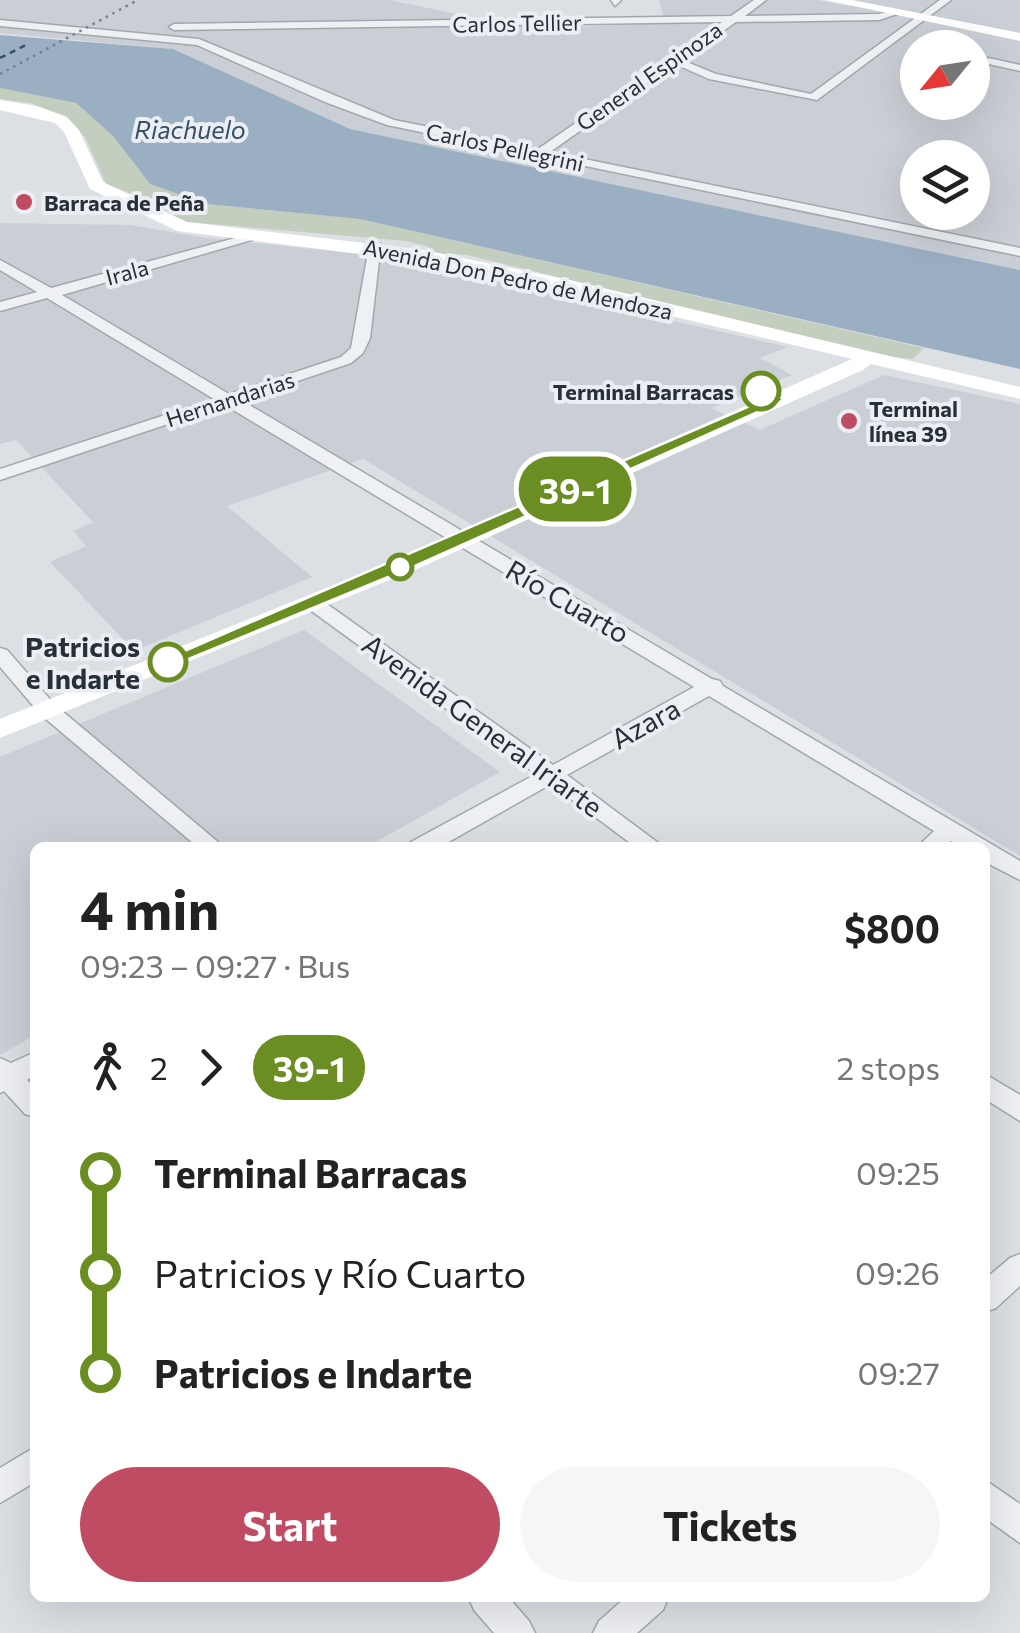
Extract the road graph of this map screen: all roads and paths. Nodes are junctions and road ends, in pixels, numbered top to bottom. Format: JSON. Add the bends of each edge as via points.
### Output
{"nodes":[{"id":1,"x":761,"y":0,"type":"edge"},
{"id":2,"x":832,"y":0,"type":"edge"},
{"id":3,"x":946,"y":0,"type":"edge"},
{"id":4,"x":895,"y":13,"type":"junction"},
{"id":5,"x":918,"y":18,"type":"junction"},
{"id":6,"x":730,"y":19,"type":"junction"},
{"id":7,"x":0,"y":23,"type":"edge"},
{"id":8,"x":140,"y":34,"type":"junction"},
{"id":9,"x":1020,"y":37,"type":"edge"},
{"id":10,"x":674,"y":60,"type":"junction"},
{"id":11,"x":990,"y":61,"type":"edge"},
{"id":12,"x":1020,"y":68,"type":"edge"},
{"id":13,"x":0,"y":105,"type":"edge"},
{"id":14,"x":539,"y":154,"type":"junction"},
{"id":15,"x":255,"y":237,"type":"junction"},
{"id":16,"x":376,"y":248,"type":"junction"},
{"id":17,"x":1020,"y":252,"type":"edge"},
{"id":18,"x":0,"y":264,"type":"edge"},
{"id":19,"x":48,"y":294,"type":"junction"},
{"id":20,"x":0,"y":308,"type":"edge"},
{"id":21,"x":866,"y":357,"type":"junction"},
{"id":22,"x":1020,"y":393,"type":"edge"},
{"id":23,"x":229,"y":399,"type":"junction"},
{"id":24,"x":0,"y":475,"type":"edge"},
{"id":25,"x":462,"y":539,"type":"junction"},
{"id":26,"x":313,"y":604,"type":"junction"},
{"id":27,"x":0,"y":654,"type":"edge"},
{"id":28,"x":712,"y":685,"type":"junction"},
{"id":29,"x":48,"y":710,"type":"junction"},
{"id":30,"x":0,"y":729,"type":"edge"},
{"id":31,"x":552,"y":775,"type":"junction"},
{"id":32,"x":951,"y":830,"type":"junction"},
{"id":33,"x":207,"y":842,"type":"edge"},
{"id":34,"x":430,"y":842,"type":"edge"},
{"id":35,"x":646,"y":842,"type":"edge"},
{"id":36,"x":935,"y":842,"type":"edge"},
{"id":37,"x":971,"y":842,"type":"edge"},
{"id":38,"x":990,"y":854,"type":"edge"},
{"id":39,"x":1020,"y":872,"type":"edge"},
{"id":40,"x":30,"y":1064,"type":"edge"},
{"id":41,"x":3,"y":1076,"type":"edge"},
{"id":42,"x":990,"y":1089,"type":"edge"},
{"id":43,"x":30,"y":1101,"type":"edge"},
{"id":44,"x":1020,"y":1110,"type":"edge"},
{"id":45,"x":1020,"y":1266,"type":"edge"},
{"id":46,"x":990,"y":1293,"type":"edge"},
{"id":47,"x":30,"y":1466,"type":"edge"},
{"id":48,"x":0,"y":1487,"type":"edge"},
{"id":49,"x":990,"y":1501,"type":"edge"},
{"id":50,"x":1020,"y":1526,"type":"edge"},
{"id":51,"x":490,"y":1602,"type":"edge"},
{"id":52,"x":647,"y":1602,"type":"edge"},
{"id":53,"x":518,"y":1633,"type":"edge"},
{"id":54,"x":612,"y":1633,"type":"edge"}],
"edges":[{"from":1,"to":6,"type":"street","name":"General Espinoza"},
{"from":2,"to":4,"type":"main road"},
{"from":3,"to":5,"type":"street"},
{"from":4,"to":5,"type":"main road"},
{"from":4,"to":6,"type":"street","name":"Carlos Tellier"},
{"from":5,"to":9,"type":"main road"},
{"from":5,"to":10,"type":"street","via":[[813,98],[714,77]]},
{"from":6,"to":8,"type":"street","name":"Carlos Tellier","via":[[168,27]]},
{"from":6,"to":10,"type":"street","name":"General Espinoza"},
{"from":7,"to":8,"type":"street","name":"Carlos Pellegrini"},
{"from":8,"to":14,"type":"street","name":"Carlos Pellegrini","via":[[223,50],[380,120]]},
{"from":10,"to":14,"type":"street","name":"General Espinoza"},
{"from":11,"to":12,"type":"street"},
{"from":13,"to":15,"type":"main road","name":"Avenida Don Pedro de Mendoza","via":[[65,123],[104,190],[183,226]]},
{"from":14,"to":17,"type":"street","name":"Carlos Pellegrini"},
{"from":15,"to":16,"type":"main road","name":"Avenida Don Pedro de Mendoza"},
{"from":15,"to":19,"type":"street","name":"Irala"},
{"from":16,"to":21,"type":"main road","name":"Avenida Don Pedro de Mendoza"},
{"from":16,"to":23,"type":"street","name":"Hernandarias","via":[[355,354]]},
{"from":18,"to":19,"type":"street","name":"Río Cuarto"},
{"from":19,"to":20,"type":"street","name":"Irala"},
{"from":19,"to":23,"type":"street","name":"Río Cuarto"},
{"from":21,"to":22,"type":"main road","name":"Avenida Don Pedro de Mendoza"},
{"from":21,"to":25,"type":"main road"},
{"from":23,"to":24,"type":"street","name":"Hernandarias"},
{"from":23,"to":25,"type":"street","name":"Río Cuarto"},
{"from":25,"to":26,"type":"main road"},
{"from":25,"to":28,"type":"street","name":"Río Cuarto"},
{"from":26,"to":29,"type":"main road"},
{"from":26,"to":31,"type":"street","name":"Avenida General Iriarte"},
{"from":27,"to":29,"type":"street"},
{"from":28,"to":31,"type":"street","name":"Azara"},
{"from":28,"to":32,"type":"street","name":"Río Cuarto"},
{"from":29,"to":30,"type":"main road"},
{"from":29,"to":33,"type":"street"},
{"from":31,"to":34,"type":"street","name":"Azara"},
{"from":31,"to":35,"type":"street","name":"Avenida General Iriarte"},
{"from":32,"to":36,"type":"street"},
{"from":32,"to":37,"type":"street","name":"Río Cuarto"},
{"from":38,"to":39,"type":"street","name":"Río Cuarto"},
{"from":40,"to":41,"type":"street"},
{"from":41,"to":43,"type":"street"},
{"from":42,"to":44,"type":"street"},
{"from":45,"to":46,"type":"street"},
{"from":47,"to":48,"type":"street"},
{"from":49,"to":50,"type":"street"},
{"from":51,"to":53,"type":"street"},
{"from":52,"to":54,"type":"street"}]}
